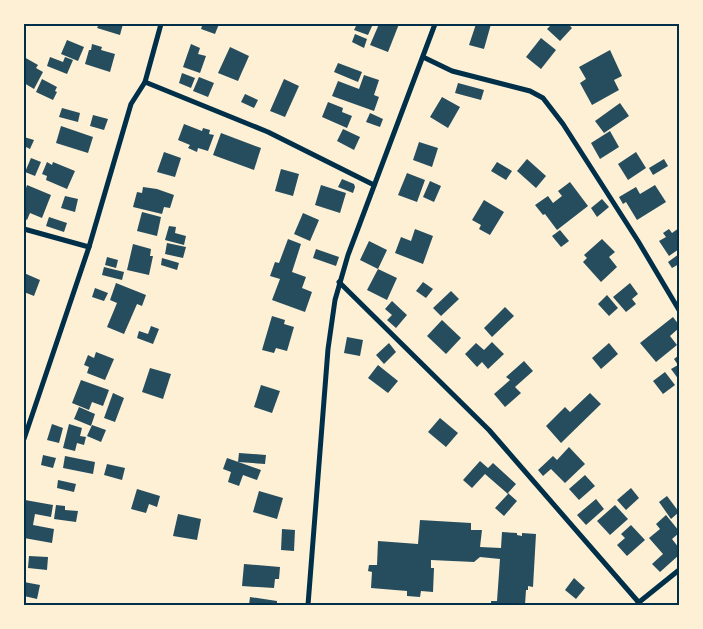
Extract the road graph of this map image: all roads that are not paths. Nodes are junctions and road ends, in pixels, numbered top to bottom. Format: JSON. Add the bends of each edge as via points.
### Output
{"nodes":[{"id":1,"x":161,"y":24,"type":"edge"},
{"id":2,"x":435,"y":24,"type":"edge"},
{"id":3,"x":423,"y":57,"type":"junction"},
{"id":4,"x":145,"y":82,"type":"junction"},
{"id":5,"x":374,"y":184,"type":"junction"},
{"id":6,"x":24,"y":229,"type":"edge"},
{"id":7,"x":89,"y":247,"type":"junction"},
{"id":8,"x":339,"y":282,"type":"junction"},
{"id":9,"x":679,"y":310,"type":"edge"},
{"id":10,"x":24,"y":439,"type":"edge"},
{"id":11,"x":679,"y":570,"type":"edge"},
{"id":12,"x":639,"y":604,"type":"edge"},
{"id":13,"x":308,"y":605,"type":"edge"}],
"edges":[{"from":1,"to":4,"type":"street"},
{"from":2,"to":3,"type":"street"},
{"from":3,"to":5,"type":"street"},
{"from":3,"to":9,"type":"street","via":[[452,71],[530,91],[543,98],[563,124]]},
{"from":4,"to":5,"type":"street","via":[[268,132]]},
{"from":4,"to":7,"type":"street","via":[[131,104]]},
{"from":5,"to":8,"type":"street"},
{"from":6,"to":7,"type":"street"},
{"from":7,"to":10,"type":"street"},
{"from":8,"to":12,"type":"street","via":[[489,430]]},
{"from":8,"to":13,"type":"street","via":[[330,333]]},
{"from":11,"to":12,"type":"street"}]}
